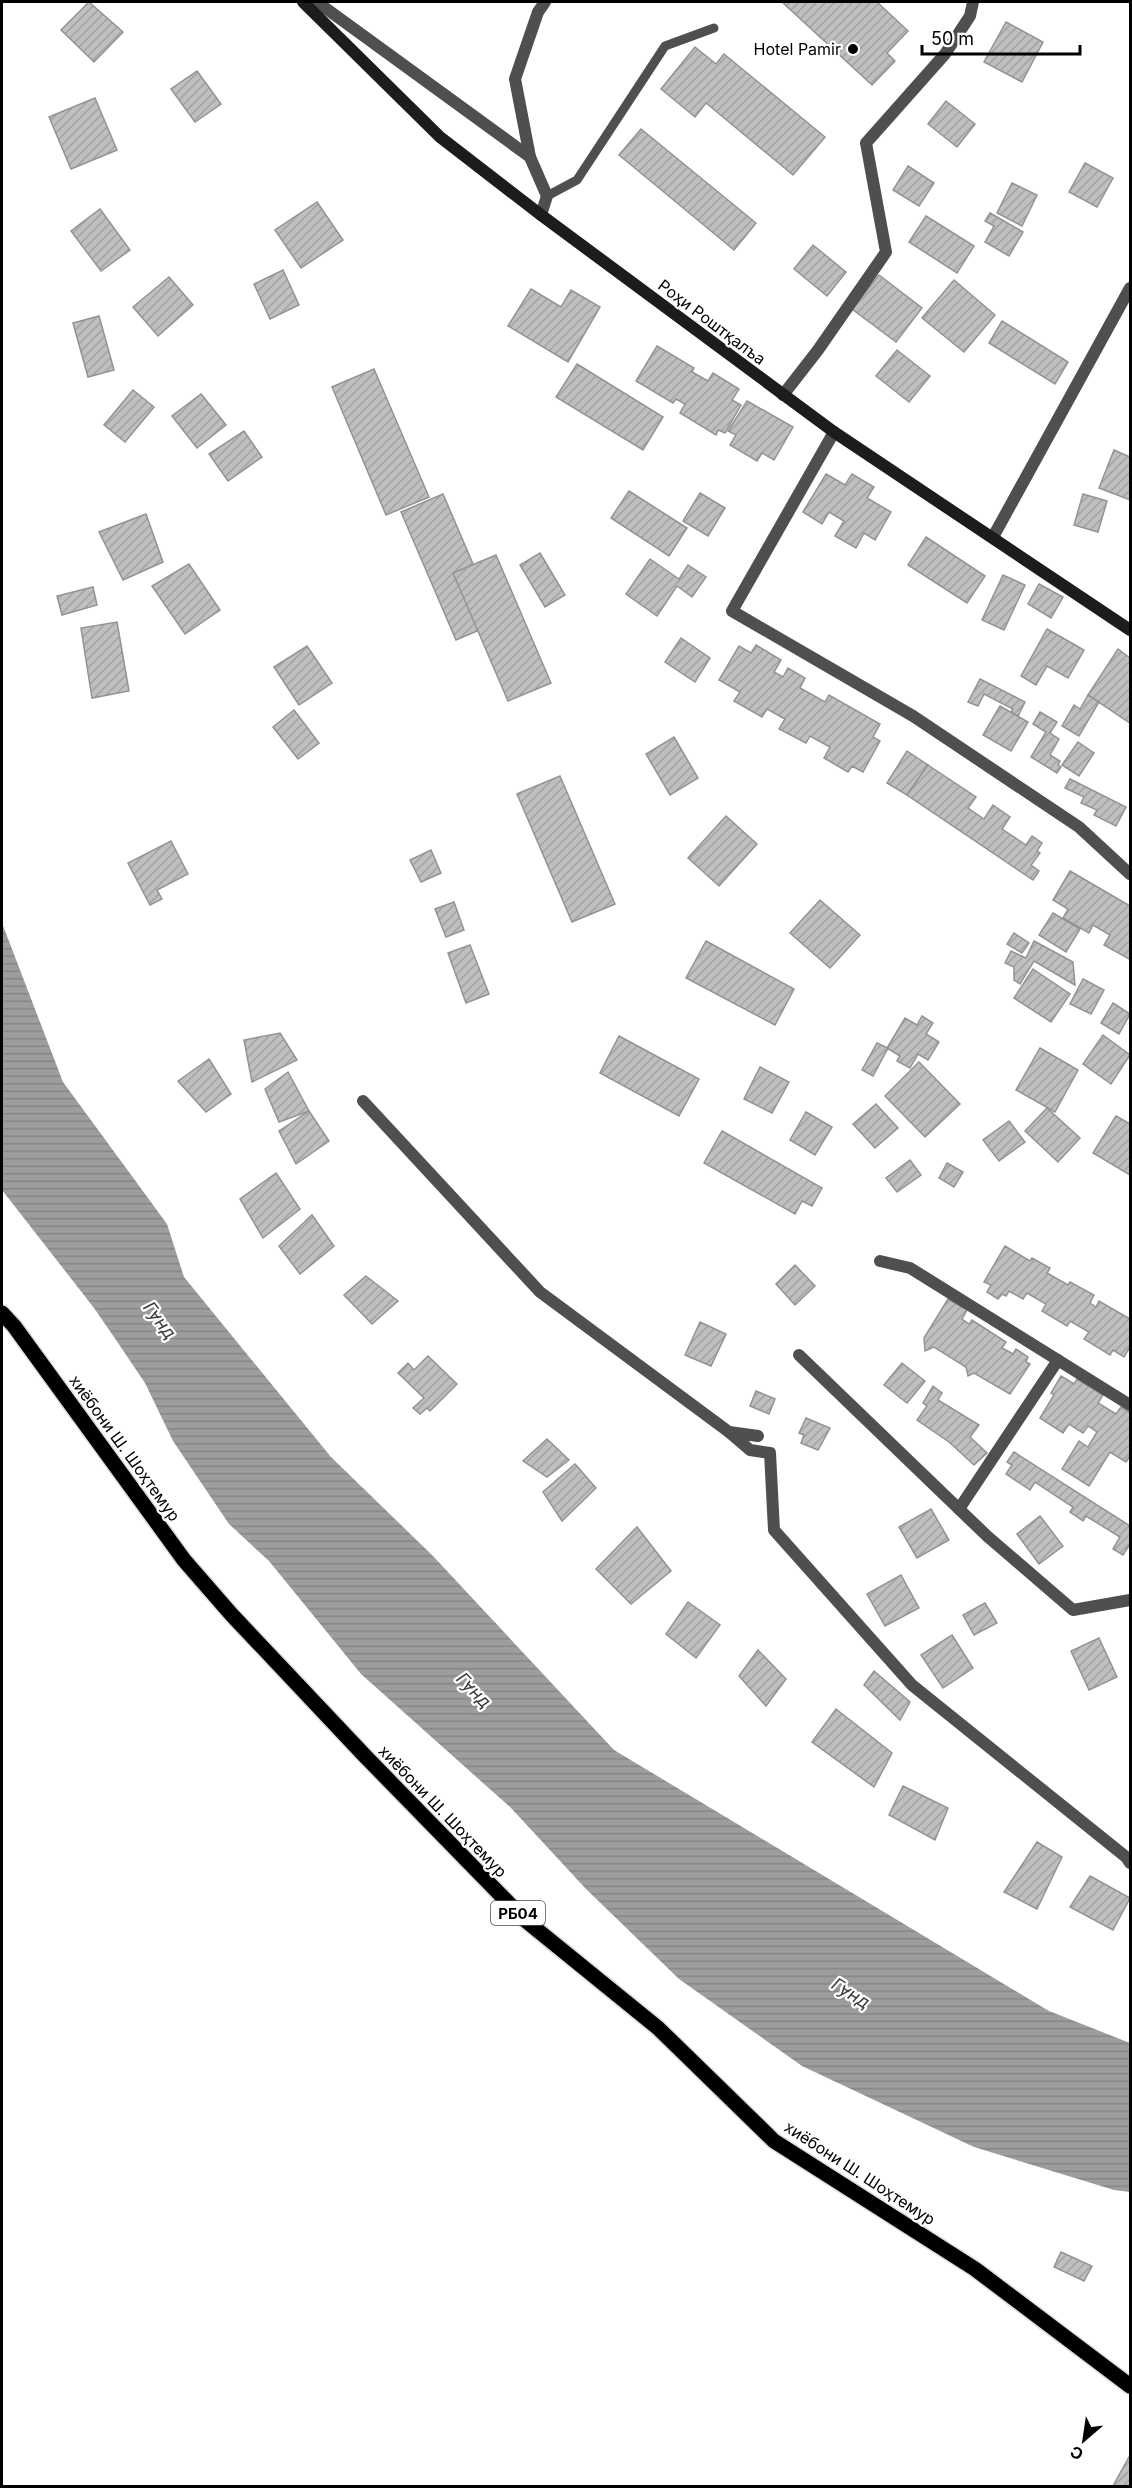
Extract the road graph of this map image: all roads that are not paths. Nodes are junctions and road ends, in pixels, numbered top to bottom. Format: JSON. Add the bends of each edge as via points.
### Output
{"nodes":[{"id":1,"x":303,"y":2,"type":"edge"},
{"id":2,"x":317,"y":2,"type":"edge"},
{"id":3,"x":545,"y":2,"type":"edge"},
{"id":4,"x":973,"y":2,"type":"edge"},
{"id":5,"x":714,"y":28,"type":"dead end"},
{"id":6,"x":531,"y":157,"type":"junction"},
{"id":7,"x":548,"y":196,"type":"junction"},
{"id":8,"x":541,"y":215,"type":"junction"},
{"id":9,"x":1131,"y":288,"type":"edge"},
{"id":10,"x":783,"y":395,"type":"junction"},
{"id":11,"x":834,"y":432,"type":"junction"},
{"id":12,"x":993,"y":537,"type":"junction"},
{"id":13,"x":1131,"y":630,"type":"edge"},
{"id":14,"x":1131,"y":874,"type":"edge"},
{"id":15,"x":363,"y":1101,"type":"dead end"},
{"id":16,"x":880,"y":1261,"type":"dead end"},
{"id":17,"x":2,"y":1313,"type":"edge"},
{"id":18,"x":799,"y":1355,"type":"dead end"},
{"id":19,"x":1058,"y":1360,"type":"junction"},
{"id":20,"x":1131,"y":1405,"type":"edge"},
{"id":21,"x":729,"y":1432,"type":"junction"},
{"id":22,"x":758,"y":1436,"type":"dead end"},
{"id":23,"x":959,"y":1509,"type":"junction"},
{"id":24,"x":1131,"y":1600,"type":"edge"},
{"id":25,"x":1131,"y":1863,"type":"edge"},
{"id":26,"x":1131,"y":2386,"type":"edge"}],
"edges":[{"from":1,"to":8,"type":"main road","name":"Роҳи Роштқалъа","via":[[440,137]]},
{"from":2,"to":6,"type":"street"},
{"from":3,"to":6,"type":"street","via":[[515,79]]},
{"from":4,"to":10,"type":"street","via":[[970,16],[945,54],[866,143],[886,252]]},
{"from":5,"to":7,"type":"lane","via":[[665,46],[577,180]]},
{"from":6,"to":7,"type":"street"},
{"from":7,"to":8,"type":"street"},
{"from":8,"to":10,"type":"main road","name":"Роҳи Роштқалъа"},
{"from":9,"to":12,"type":"street"},
{"from":10,"to":11,"type":"main road","name":"Роҳи Роштқалъа"},
{"from":11,"to":12,"type":"main road","name":"Роҳи Роштқалъа"},
{"from":11,"to":14,"type":"street","via":[[732,611],[913,716],[1079,827]]},
{"from":12,"to":13,"type":"main road","name":"Роҳи Роштқалъа"},
{"from":15,"to":21,"type":"street","via":[[540,1292]]},
{"from":16,"to":19,"type":"street","via":[[910,1268]]},
{"from":17,"to":26,"type":"main road","name":"хиёбони Ш. Шоҳтемур","number":"РБ04","via":[[184,1560],[365,1756],[525,1920],[658,2028],[774,2141],[975,2269]]},
{"from":18,"to":23,"type":"street"},
{"from":19,"to":20,"type":"street"},
{"from":19,"to":23,"type":"street"},
{"from":21,"to":22,"type":"street"},
{"from":21,"to":25,"type":"street","via":[[750,1450],[770,1453],[774,1530],[912,1685]]},
{"from":23,"to":24,"type":"street","via":[[1073,1610]]}]}
